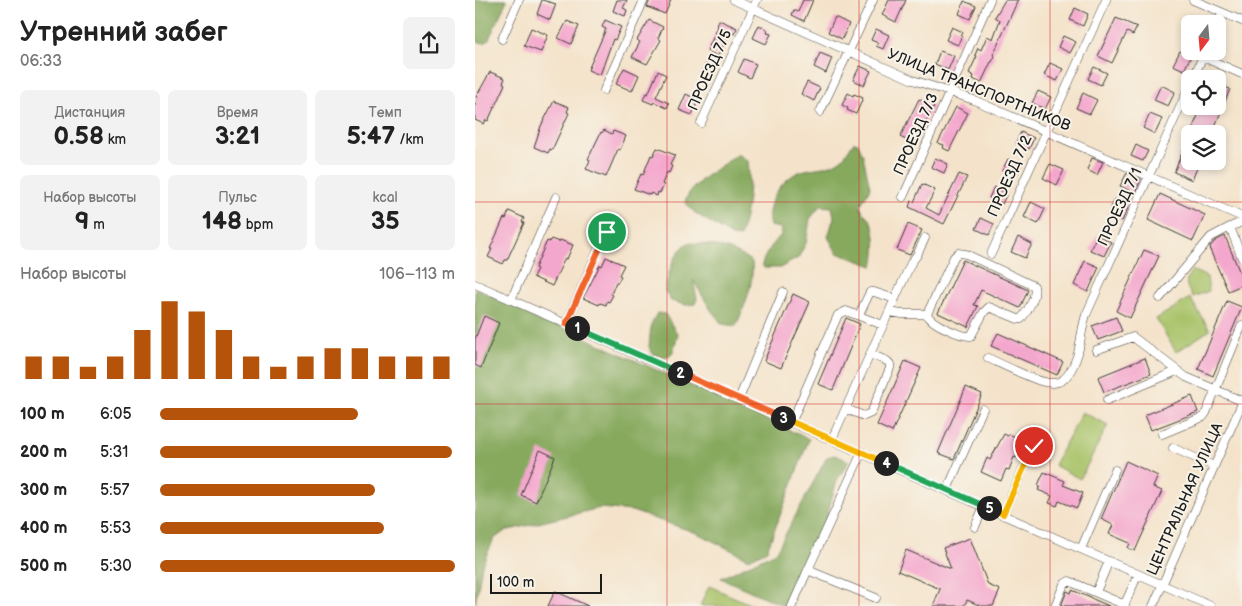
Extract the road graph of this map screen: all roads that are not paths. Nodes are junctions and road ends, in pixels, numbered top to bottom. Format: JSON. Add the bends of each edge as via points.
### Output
{"nodes":[{"id":1,"x":519,"y":0,"type":"edge"},
{"id":2,"x":644,"y":0,"type":"edge"},
{"id":3,"x":734,"y":0,"type":"edge"},
{"id":4,"x":757,"y":0,"type":"edge"},
{"id":5,"x":873,"y":0,"type":"edge"},
{"id":6,"x":990,"y":0,"type":"edge"},
{"id":7,"x":1106,"y":0,"type":"edge"},
{"id":8,"x":1193,"y":0,"type":"edge"},
{"id":9,"x":1214,"y":0,"type":"edge"},
{"id":10,"x":1211,"y":8,"type":"junction"},
{"id":11,"x":753,"y":9,"type":"junction"},
{"id":12,"x":1223,"y":13,"type":"joint"},
{"id":13,"x":1242,"y":21,"type":"edge"},
{"id":14,"x":502,"y":39,"type":"dead end"},
{"id":15,"x":848,"y":52,"type":"junction"},
{"id":16,"x":1215,"y":60,"type":"edge"},
{"id":17,"x":1242,"y":74,"type":"edge"},
{"id":18,"x":604,"y":90,"type":"dead end"},
{"id":19,"x":950,"y":91,"type":"junction"},
{"id":20,"x":1181,"y":106,"type":"edge"},
{"id":21,"x":820,"y":112,"type":"dead end"},
{"id":22,"x":701,"y":123,"type":"dead end"},
{"id":23,"x":1046,"y":130,"type":"junction"},
{"id":24,"x":1149,"y":176,"type":"junction"},
{"id":25,"x":556,"y":197,"type":"dead end"},
{"id":26,"x":903,"y":197,"type":"dead end"},
{"id":27,"x":1242,"y":217,"type":"edge"},
{"id":28,"x":1242,"y":222,"type":"edge"},
{"id":29,"x":1230,"y":227,"type":"junction"},
{"id":30,"x":607,"y":232,"type":"dead end"},
{"id":31,"x":925,"y":238,"type":"dead end"},
{"id":32,"x":991,"y":254,"type":"dead end"},
{"id":33,"x":1242,"y":258,"type":"edge"},
{"id":34,"x":475,"y":284,"type":"edge"},
{"id":35,"x":783,"y":292,"type":"dead end"},
{"id":36,"x":1160,"y":298,"type":"dead end"},
{"id":37,"x":895,"y":299,"type":"junction"},
{"id":38,"x":511,"y":300,"type":"junction"},
{"id":39,"x":889,"y":312,"type":"junction"},
{"id":40,"x":927,"y":314,"type":"junction"},
{"id":41,"x":859,"y":316,"type":"junction"},
{"id":42,"x":566,"y":324,"type":"junction"},
{"id":43,"x":883,"y":325,"type":"junction"},
{"id":44,"x":1242,"y":325,"type":"edge"},
{"id":45,"x":1096,"y":350,"type":"dead end"},
{"id":46,"x":871,"y":354,"type":"junction"},
{"id":47,"x":988,"y":358,"type":"dead end"},
{"id":48,"x":1177,"y":371,"type":"junction"},
{"id":49,"x":1216,"y":390,"type":"junction"},
{"id":50,"x":739,"y":398,"type":"junction"},
{"id":51,"x":1107,"y":400,"type":"dead end"},
{"id":52,"x":1242,"y":402,"type":"edge"},
{"id":53,"x":846,"y":409,"type":"junction"},
{"id":54,"x":983,"y":409,"type":"dead end"},
{"id":55,"x":791,"y":421,"type":"junction"},
{"id":56,"x":1162,"y":434,"type":"dead end"},
{"id":57,"x":832,"y":439,"type":"junction"},
{"id":58,"x":1034,"y":446,"type":"dead end"},
{"id":59,"x":1173,"y":448,"type":"dead end"},
{"id":60,"x":862,"y":452,"type":"junction"},
{"id":61,"x":1214,"y":466,"type":"junction"},
{"id":62,"x":1115,"y":470,"type":"dead end"},
{"id":63,"x":947,"y":490,"type":"junction"},
{"id":64,"x":984,"y":506,"type":"junction"},
{"id":65,"x":1003,"y":514,"type":"junction"},
{"id":66,"x":975,"y":527,"type":"dead end"},
{"id":67,"x":1081,"y":549,"type":"junction"},
{"id":68,"x":1109,"y":561,"type":"junction"},
{"id":69,"x":807,"y":572,"type":"junction"},
{"id":70,"x":1138,"y":574,"type":"junction"},
{"id":71,"x":1162,"y":585,"type":"junction"},
{"id":72,"x":1097,"y":592,"type":"junction"},
{"id":73,"x":876,"y":598,"type":"dead end"},
{"id":74,"x":1125,"y":605,"type":"edge"},
{"id":75,"x":792,"y":606,"type":"edge"},
{"id":76,"x":1055,"y":606,"type":"edge"},
{"id":77,"x":1153,"y":606,"type":"edge"},
{"id":78,"x":1211,"y":606,"type":"edge"}],
"edges":[{"from":1,"to":14,"type":"street"},
{"from":2,"to":18,"type":"street"},
{"from":3,"to":11,"type":"street","name":"УЛИЦА ТРАНСПОРТНИКОВ"},
{"from":4,"to":11,"type":"street","name":"ПРОЕЗД 7/5"},
{"from":5,"to":15,"type":"street"},
{"from":6,"to":19,"type":"street","name":"ПРОЕЗД 7/3"},
{"from":7,"to":23,"type":"street","name":"ПРОЕЗД 7/2"},
{"from":8,"to":10,"type":"street"},
{"from":9,"to":10,"type":"street"},
{"from":10,"to":12,"type":"street"},
{"from":11,"to":15,"type":"street","name":"УЛИЦА ТРАНСПОРТНИКОВ"},
{"from":11,"to":22,"type":"street","name":"ПРОЕЗД 7/5"},
{"from":12,"to":13,"type":"street"},
{"from":15,"to":19,"type":"street","name":"УЛИЦА ТРАНСПОРТНИКОВ","via":[[913,80]]},
{"from":15,"to":21,"type":"street"},
{"from":16,"to":17,"type":"street"},
{"from":19,"to":23,"type":"street","name":"УЛИЦА ТРАНСПОРТНИКОВ"},
{"from":19,"to":26,"type":"street","name":"ПРОЕЗД 7/3"},
{"from":20,"to":24,"type":"street","name":"ПРОЕЗД 7/1"},
{"from":23,"to":24,"type":"street","name":"УЛИЦА ТРАНСПОРТНИКОВ"},
{"from":23,"to":32,"type":"street","name":"ПРОЕЗД 7/2"},
{"from":24,"to":27,"type":"street","name":"УЛИЦА ТРАНСПОРТНИКОВ"},
{"from":24,"to":47,"type":"street","name":"ПРОЕЗД 7/1","via":[[1086,315],[1070,372],[1053,384],[1042,383]]},
{"from":25,"to":38,"type":"street"},
{"from":28,"to":29,"type":"street"},
{"from":29,"to":33,"type":"street"},
{"from":29,"to":36,"type":"street","via":[[1211,236]]},
{"from":30,"to":42,"type":"street"},
{"from":31,"to":37,"type":"street"},
{"from":34,"to":38,"type":"street"},
{"from":35,"to":50,"type":"street"},
{"from":37,"to":39,"type":"street"},
{"from":37,"to":41,"type":"street","via":[[870,292]]},
{"from":38,"to":42,"type":"street"},
{"from":39,"to":40,"type":"street"},
{"from":39,"to":43,"type":"street"},
{"from":40,"to":40,"type":"street","via":[[954,257],[959,253],[1035,288],[1021,319],[989,307],[971,336],[931,321]]},
{"from":41,"to":43,"type":"street"},
{"from":41,"to":55,"type":"street","via":[[846,311],[838,315]]},
{"from":42,"to":50,"type":"street"},
{"from":43,"to":46,"type":"street"},
{"from":44,"to":49,"type":"street"},
{"from":45,"to":48,"type":"street","via":[[1133,337]]},
{"from":46,"to":53,"type":"street"},
{"from":46,"to":53,"type":"street","via":[[890,364],[871,413],[864,416]]},
{"from":48,"to":49,"type":"street"},
{"from":48,"to":51,"type":"street"},
{"from":49,"to":52,"type":"street"},
{"from":49,"to":56,"type":"street","via":[[1203,417]]},
{"from":50,"to":55,"type":"street"},
{"from":52,"to":61,"type":"street","name":"ЦЕНТРАЛЬНАЯ УЛИЦА"},
{"from":53,"to":57,"type":"street"},
{"from":54,"to":63,"type":"street"},
{"from":55,"to":57,"type":"street"},
{"from":57,"to":60,"type":"street"},
{"from":58,"to":65,"type":"street"},
{"from":59,"to":61,"type":"street"},
{"from":60,"to":63,"type":"street"},
{"from":60,"to":69,"type":"street"},
{"from":61,"to":71,"type":"street","name":"ЦЕНТРАЛЬНАЯ УЛИЦА"},
{"from":62,"to":67,"type":"street"},
{"from":63,"to":64,"type":"street"},
{"from":64,"to":65,"type":"street"},
{"from":64,"to":66,"type":"street"},
{"from":65,"to":67,"type":"street"},
{"from":67,"to":68,"type":"street"},
{"from":68,"to":70,"type":"street"},
{"from":68,"to":72,"type":"street"},
{"from":69,"to":73,"type":"street","via":[[814,571]]},
{"from":69,"to":75,"type":"street"},
{"from":70,"to":71,"type":"street"},
{"from":70,"to":74,"type":"street"},
{"from":71,"to":77,"type":"street","name":"ЦЕНТРАЛЬНАЯ УЛИЦА"},
{"from":71,"to":78,"type":"street"},
{"from":72,"to":74,"type":"street"},
{"from":72,"to":76,"type":"street","via":[[1066,582]]}]}
